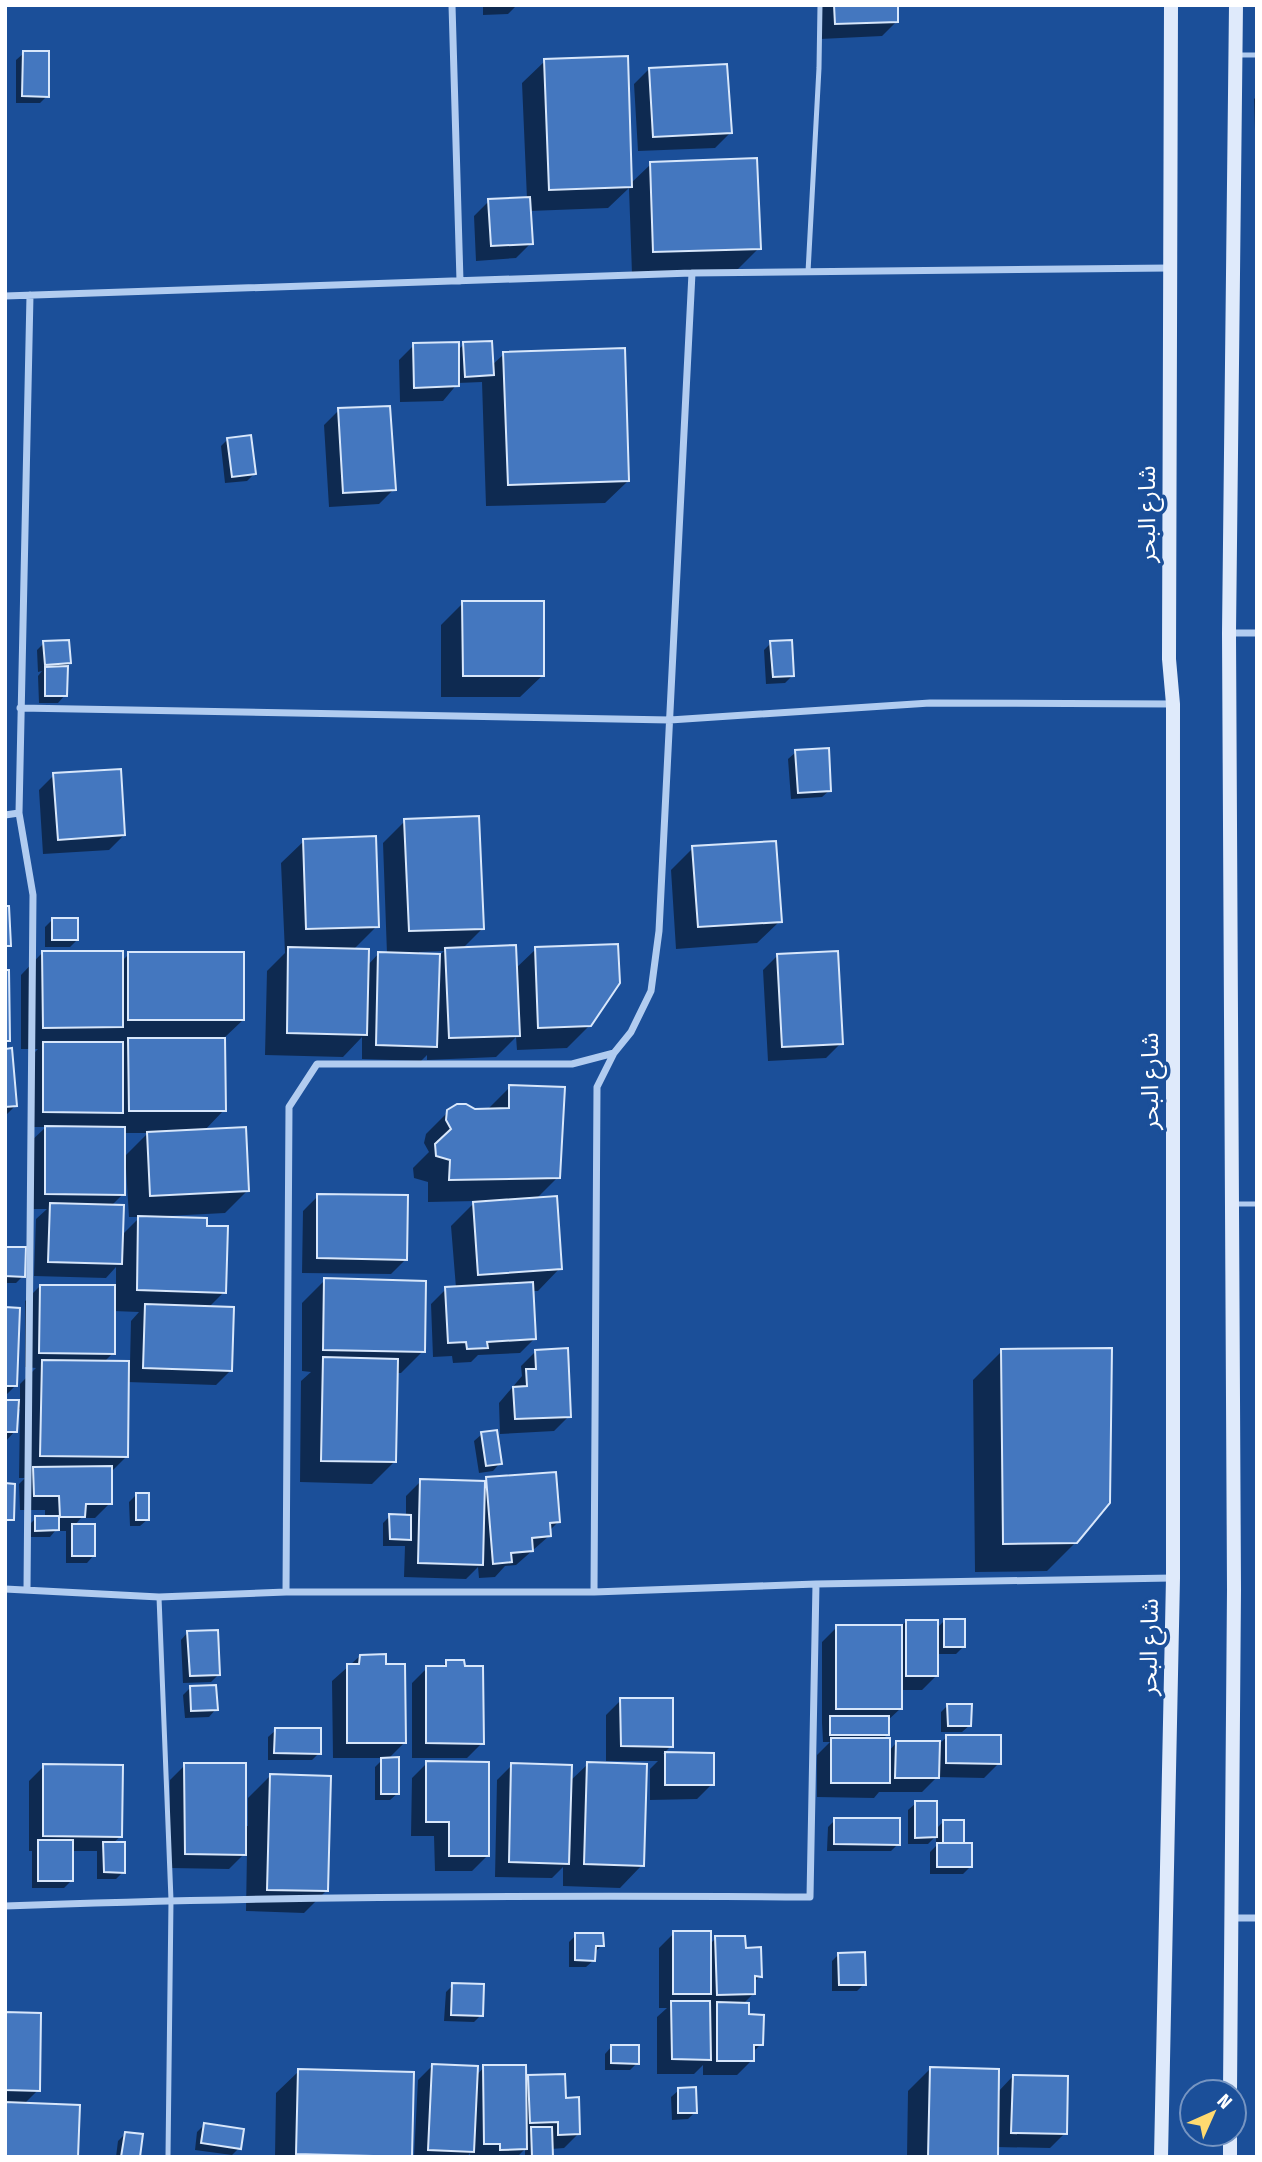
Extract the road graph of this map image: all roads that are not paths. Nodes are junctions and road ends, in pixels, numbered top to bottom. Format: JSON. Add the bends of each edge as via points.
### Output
{"nodes":[{"id":1,"x":452,"y":5,"type":"edge"},
{"id":2,"x":820,"y":5,"type":"edge"},
{"id":3,"x":1171,"y":5,"type":"edge"},
{"id":4,"x":1236,"y":5,"type":"edge"},
{"id":5,"x":1235,"y":55,"type":"junction"},
{"id":6,"x":1257,"y":55,"type":"edge"},
{"id":7,"x":1171,"y":268,"type":"junction"},
{"id":8,"x":808,"y":272,"type":"junction"},
{"id":9,"x":692,"y":273,"type":"junction"},
{"id":10,"x":460,"y":281,"type":"junction"},
{"id":11,"x":30,"y":295,"type":"junction"},
{"id":12,"x":5,"y":296,"type":"edge"},
{"id":13,"x":1229,"y":633,"type":"junction"},
{"id":14,"x":1257,"y":633,"type":"edge"},
{"id":15,"x":1173,"y":704,"type":"junction"},
{"id":16,"x":20,"y":708,"type":"junction"},
{"id":17,"x":670,"y":720,"type":"junction"},
{"id":18,"x":19,"y":813,"type":"junction"},
{"id":19,"x":5,"y":815,"type":"edge"},
{"id":20,"x":614,"y":1053,"type":"junction"},
{"id":21,"x":1232,"y":1203,"type":"junction"},
{"id":22,"x":1257,"y":1204,"type":"edge"},
{"id":23,"x":1173,"y":1578,"type":"junction"},
{"id":24,"x":816,"y":1584,"type":"junction"},
{"id":25,"x":5,"y":1589,"type":"edge"},
{"id":26,"x":27,"y":1589,"type":"junction"},
{"id":27,"x":286,"y":1592,"type":"junction"},
{"id":28,"x":594,"y":1592,"type":"junction"},
{"id":29,"x":159,"y":1597,"type":"junction"},
{"id":30,"x":171,"y":1900,"type":"junction"},
{"id":31,"x":5,"y":1906,"type":"edge"},
{"id":32,"x":1232,"y":1918,"type":"junction"},
{"id":33,"x":1257,"y":1918,"type":"edge"},
{"id":34,"x":1230,"y":2078,"type":"edge"},
{"id":35,"x":168,"y":2157,"type":"edge"},
{"id":36,"x":1161,"y":2157,"type":"edge"}],
"edges":[{"from":1,"to":10,"type":"street"},
{"from":2,"to":8,"type":"lane"},
{"from":3,"to":7,"type":"main road","name":"شارع البحر"},
{"from":4,"to":5,"type":"main road"},
{"from":5,"to":6,"type":"lane"},
{"from":5,"to":13,"type":"main road"},
{"from":7,"to":8,"type":"street"},
{"from":7,"to":15,"type":"main road","name":"شارع البحر","via":[[1169,659]]},
{"from":8,"to":9,"type":"street"},
{"from":9,"to":10,"type":"street"},
{"from":9,"to":17,"type":"street"},
{"from":10,"to":11,"type":"street"},
{"from":11,"to":12,"type":"street"},
{"from":11,"to":16,"type":"street"},
{"from":13,"to":14,"type":"street"},
{"from":13,"to":21,"type":"main road"},
{"from":15,"to":17,"type":"street","via":[[930,703]]},
{"from":15,"to":23,"type":"main road","name":"شارع البحر"},
{"from":16,"to":17,"type":"street"},
{"from":16,"to":18,"type":"street"},
{"from":17,"to":20,"type":"street","via":[[659,931],[650,991],[631,1031]]},
{"from":18,"to":19,"type":"street"},
{"from":18,"to":26,"type":"street","via":[[33,895]]},
{"from":20,"to":27,"type":"street","via":[[572,1064],[317,1064],[289,1107]]},
{"from":20,"to":28,"type":"street","via":[[597,1087]]},
{"from":21,"to":22,"type":"lane"},
{"from":21,"to":32,"type":"main road"},
{"from":23,"to":24,"type":"street"},
{"from":23,"to":36,"type":"main road","name":"شارع البحر"},
{"from":24,"to":28,"type":"street"},
{"from":24,"to":30,"type":"street","via":[[810,1896]]},
{"from":25,"to":26,"type":"street"},
{"from":26,"to":29,"type":"street"},
{"from":27,"to":28,"type":"street"},
{"from":27,"to":29,"type":"street"},
{"from":29,"to":30,"type":"lane"},
{"from":30,"to":31,"type":"street"},
{"from":30,"to":35,"type":"lane"},
{"from":32,"to":33,"type":"street"},
{"from":32,"to":34,"type":"main road"}]}
